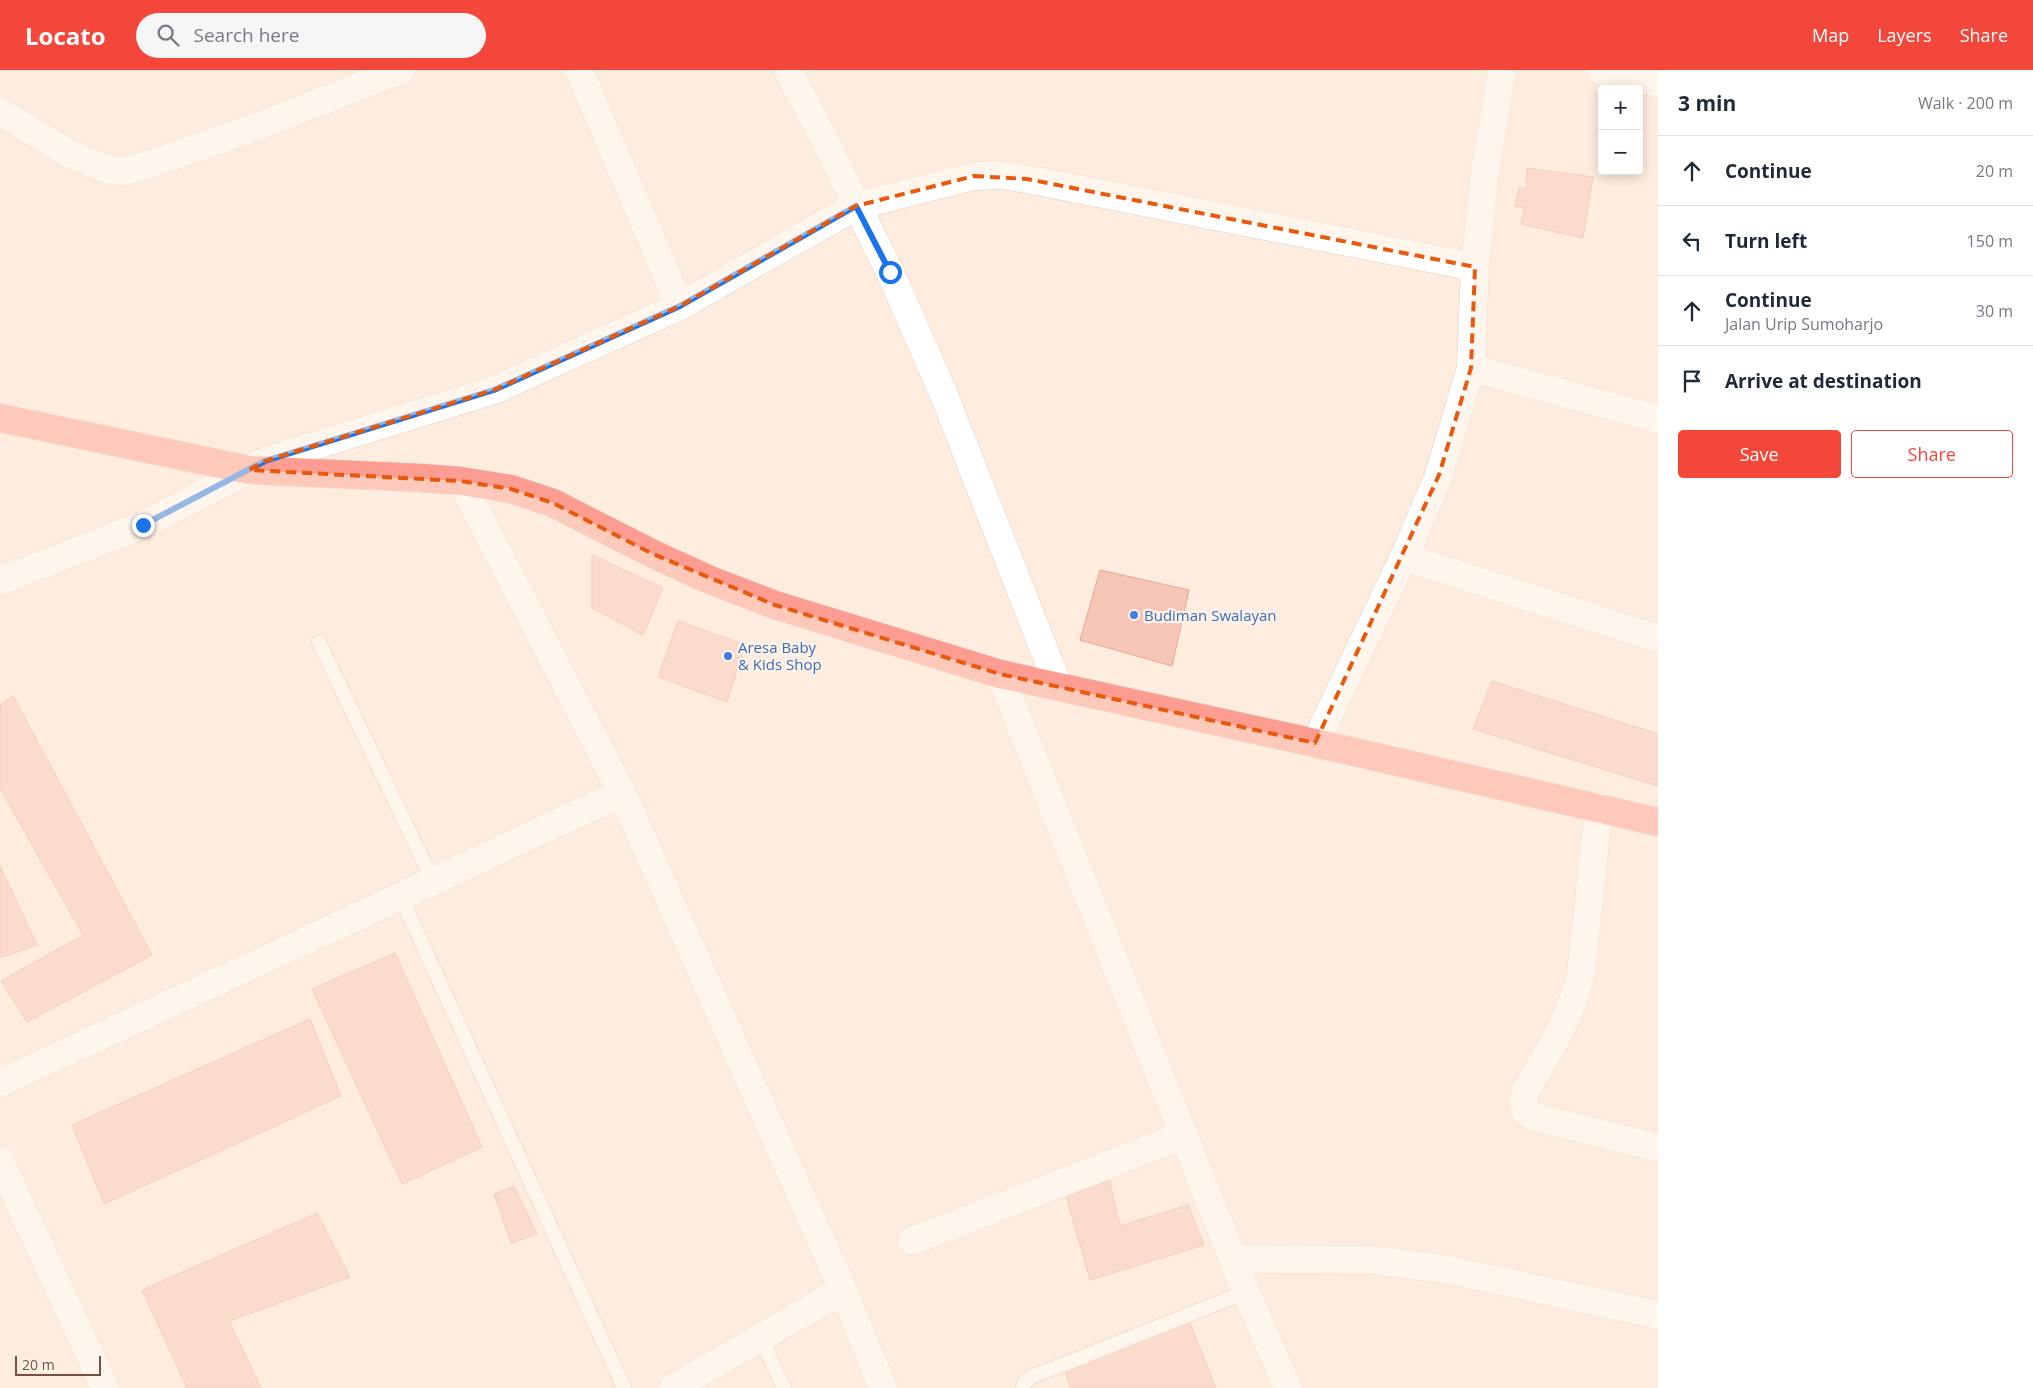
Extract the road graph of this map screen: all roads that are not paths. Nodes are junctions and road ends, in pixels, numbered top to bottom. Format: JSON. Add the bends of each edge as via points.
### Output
{"nodes":[{"id":1,"x":401,"y":70,"type":"edge"},
{"id":2,"x":578,"y":70,"type":"edge"},
{"id":3,"x":788,"y":70,"type":"edge"},
{"id":4,"x":1502,"y":70,"type":"edge"},
{"id":5,"x":1601,"y":70,"type":"edge"},
{"id":6,"x":1658,"y":83,"type":"edge"},
{"id":7,"x":0,"y":112,"type":"edge"},
{"id":8,"x":856,"y":206,"type":"junction"},
{"id":9,"x":1475,"y":267,"type":"junction"},
{"id":10,"x":680,"y":306,"type":"junction"},
{"id":11,"x":1470,"y":368,"type":"junction"},
{"id":12,"x":0,"y":418,"type":"edge"},
{"id":13,"x":1658,"y":419,"type":"edge"},
{"id":14,"x":249,"y":470,"type":"junction"},
{"id":15,"x":461,"y":481,"type":"junction"},
{"id":16,"x":1404,"y":557,"type":"junction"},
{"id":17,"x":0,"y":581,"type":"edge"},
{"id":18,"x":1656,"y":638,"type":"dead end"},
{"id":19,"x":319,"y":642,"type":"dead end"},
{"id":20,"x":1000,"y":674,"type":"junction"},
{"id":21,"x":1059,"y":688,"type":"junction"},
{"id":22,"x":1315,"y":743,"type":"junction"},
{"id":23,"x":622,"y":793,"type":"junction"},
{"id":24,"x":1599,"y":807,"type":"junction"},
{"id":25,"x":1658,"y":822,"type":"edge"},
{"id":26,"x":433,"y":881,"type":"junction"},
{"id":27,"x":400,"y":895,"type":"junction"},
{"id":28,"x":0,"y":1082,"type":"edge"},
{"id":29,"x":1184,"y":1135,"type":"junction"},
{"id":30,"x":1658,"y":1148,"type":"edge"},
{"id":31,"x":0,"y":1161,"type":"edge"},
{"id":32,"x":912,"y":1241,"type":"dead end"},
{"id":33,"x":1233,"y":1259,"type":"junction"},
{"id":34,"x":843,"y":1290,"type":"junction"},
{"id":35,"x":1246,"y":1292,"type":"junction"},
{"id":36,"x":1658,"y":1315,"type":"edge"},
{"id":37,"x":760,"y":1337,"type":"junction"},
{"id":38,"x":105,"y":1388,"type":"edge"},
{"id":39,"x":624,"y":1388,"type":"edge"},
{"id":40,"x":673,"y":1388,"type":"edge"},
{"id":41,"x":784,"y":1388,"type":"edge"},
{"id":42,"x":884,"y":1388,"type":"edge"},
{"id":43,"x":1023,"y":1388,"type":"edge"},
{"id":44,"x":1288,"y":1388,"type":"edge"}],
"edges":[{"from":1,"to":7,"type":"street","via":[[264,124],[125,171],[109,170],[70,154]]},
{"from":2,"to":10,"type":"street"},
{"from":3,"to":8,"type":"street"},
{"from":4,"to":9,"type":"street","via":[[1485,172]]},
{"from":5,"to":6,"type":"street"},
{"from":8,"to":9,"type":"street","via":[[974,176],[1002,175]]},
{"from":8,"to":10,"type":"street"},
{"from":8,"to":21,"type":"street","via":[[890,272],[944,395]]},
{"from":9,"to":11,"type":"street"},
{"from":10,"to":14,"type":"street","via":[[494,390],[265,461]]},
{"from":11,"to":13,"type":"street"},
{"from":11,"to":16,"type":"street","via":[[1439,475]]},
{"from":12,"to":14,"type":"highway"},
{"from":14,"to":15,"type":"highway"},
{"from":14,"to":17,"type":"street","via":[[143,525]]},
{"from":15,"to":20,"type":"highway","via":[[511,489],[553,503],[652,554],[775,605]]},
{"from":15,"to":23,"type":"street"},
{"from":16,"to":18,"type":"street"},
{"from":16,"to":22,"type":"street"},
{"from":19,"to":26,"type":"lane"},
{"from":20,"to":21,"type":"highway"},
{"from":20,"to":29,"type":"street"},
{"from":21,"to":22,"type":"highway"},
{"from":22,"to":24,"type":"highway"},
{"from":23,"to":26,"type":"street"},
{"from":23,"to":34,"type":"street"},
{"from":24,"to":25,"type":"highway"},
{"from":24,"to":30,"type":"street","via":[[1576,995],[1525,1092],[1523,1104],[1526,1112],[1534,1116]]},
{"from":26,"to":27,"type":"street"},
{"from":27,"to":28,"type":"street"},
{"from":27,"to":39,"type":"lane"},
{"from":29,"to":32,"type":"street"},
{"from":29,"to":33,"type":"street"},
{"from":31,"to":38,"type":"street"},
{"from":33,"to":35,"type":"street"},
{"from":33,"to":36,"type":"street","via":[[1374,1260],[1445,1269]]},
{"from":34,"to":37,"type":"street"},
{"from":34,"to":42,"type":"street"},
{"from":35,"to":43,"type":"lane","via":[[1031,1377]]},
{"from":35,"to":44,"type":"street"},
{"from":37,"to":40,"type":"street"},
{"from":37,"to":41,"type":"lane"}]}
